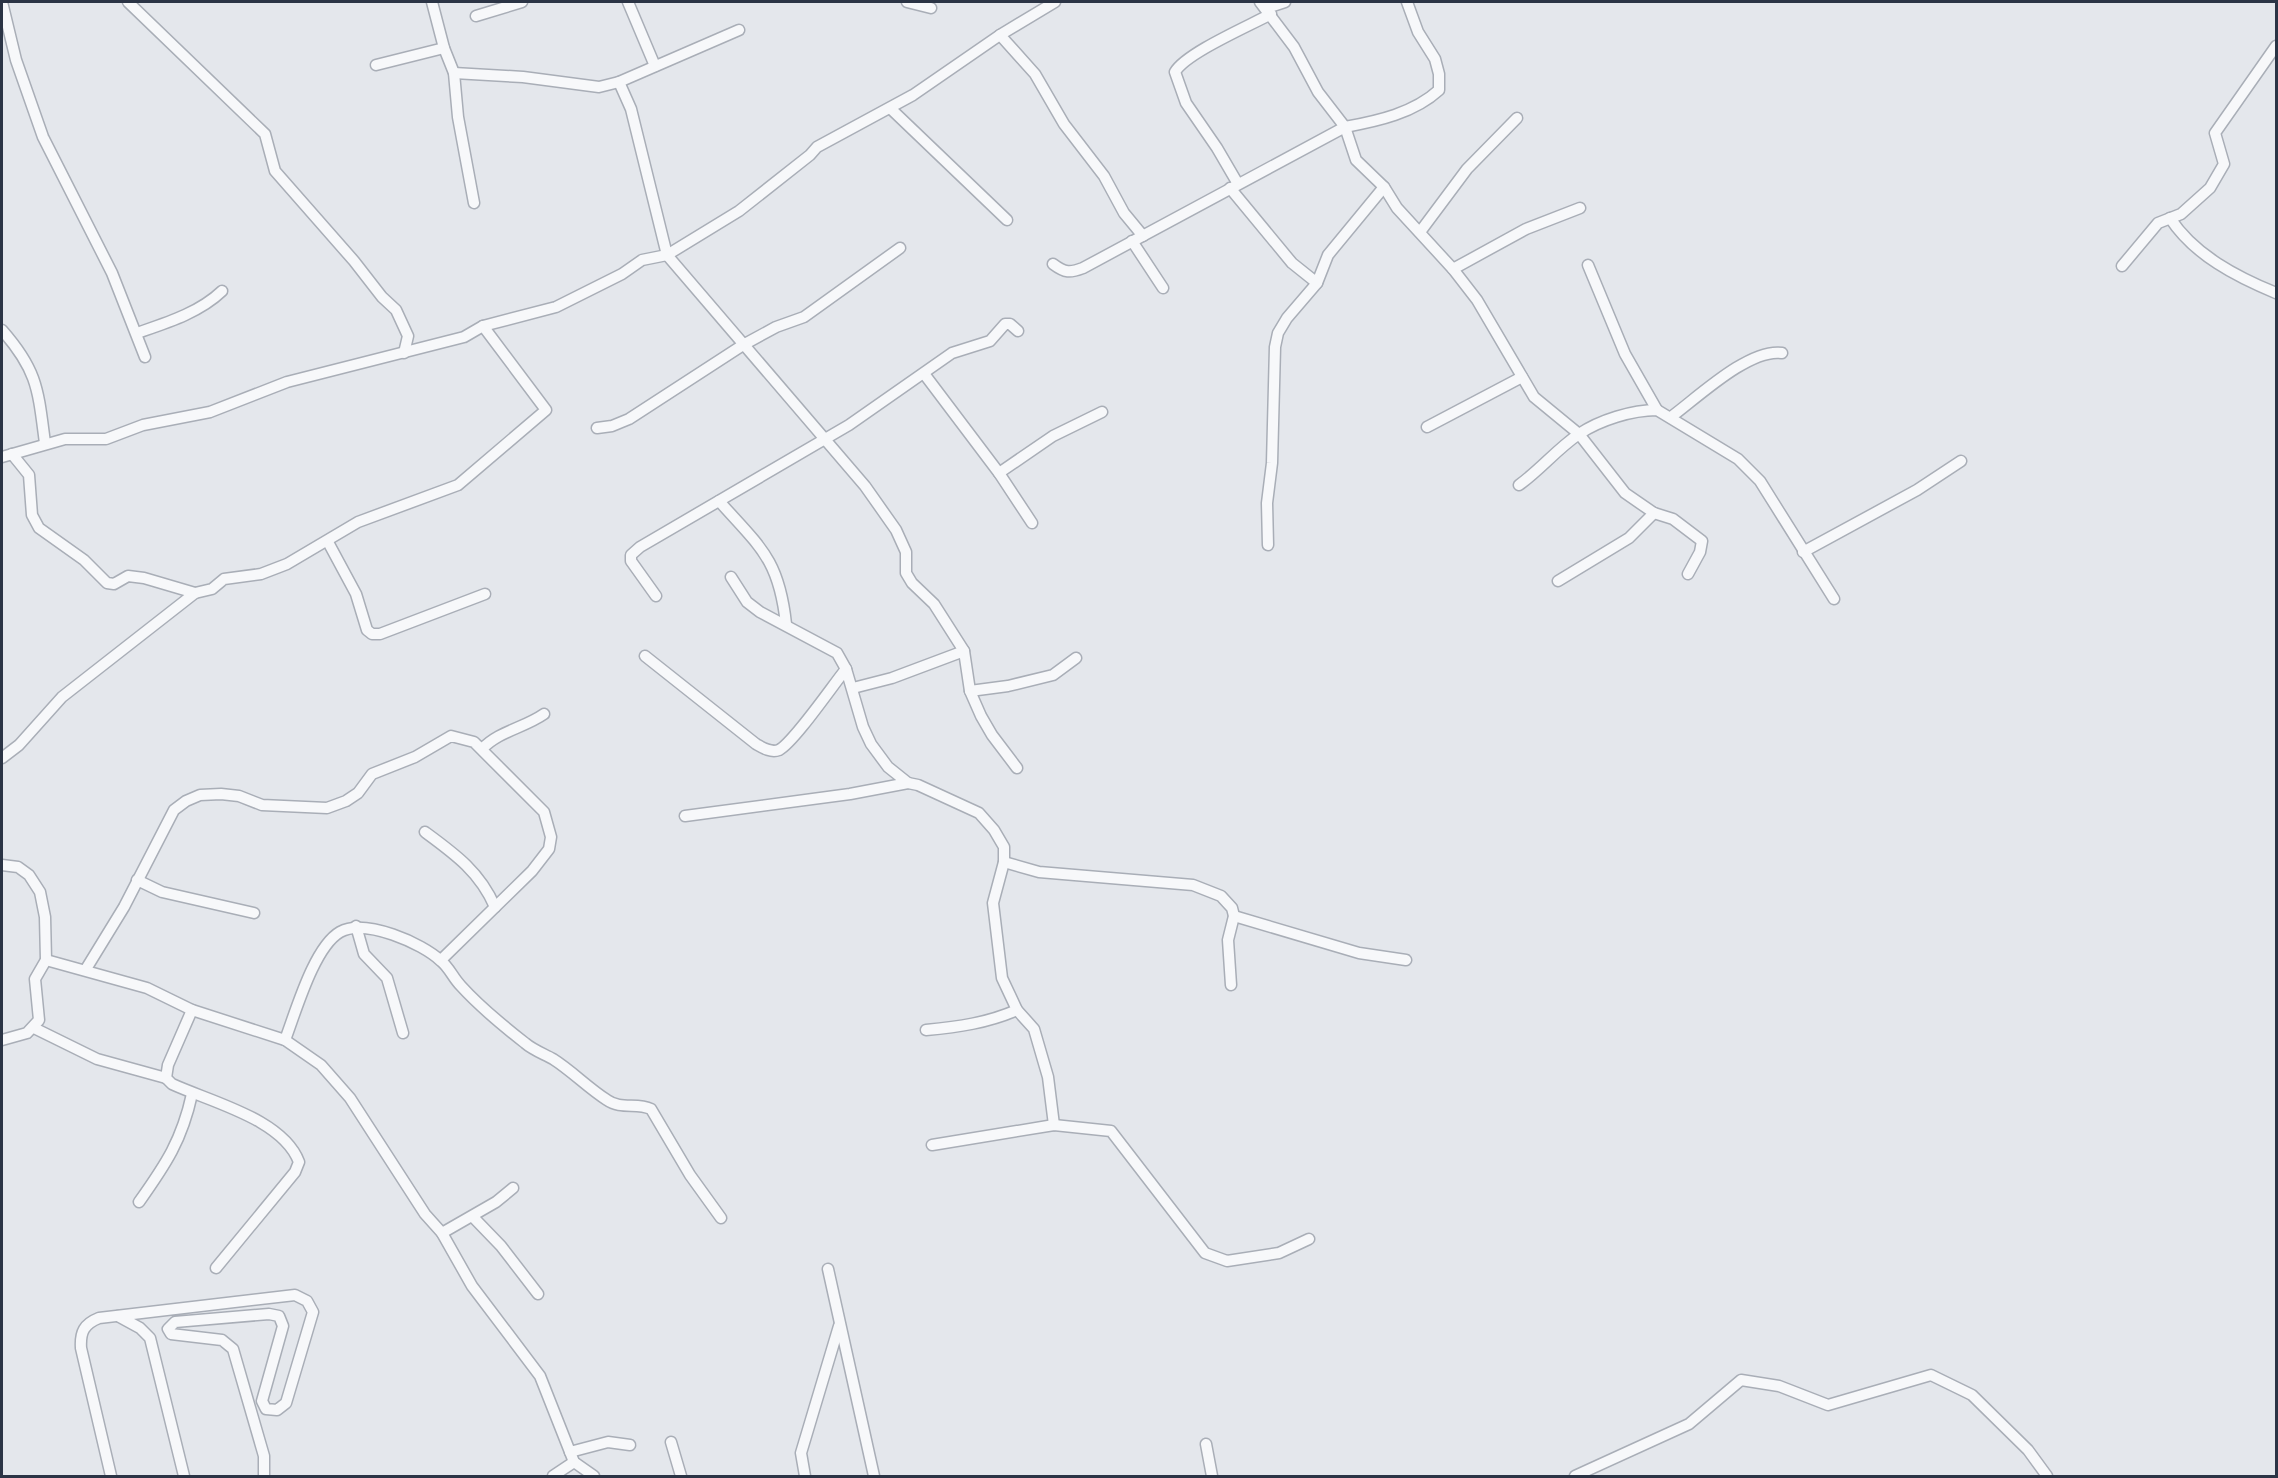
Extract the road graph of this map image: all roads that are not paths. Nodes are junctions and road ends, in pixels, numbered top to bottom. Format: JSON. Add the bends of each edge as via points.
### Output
{"nodes":[{"id":1,"x":2,"y":2,"type":"edge"},
{"id":2,"x":128,"y":2,"type":"edge"},
{"id":3,"x":432,"y":2,"type":"edge"},
{"id":4,"x":522,"y":2,"type":"edge"},
{"id":5,"x":628,"y":2,"type":"edge"},
{"id":6,"x":907,"y":2,"type":"edge"},
{"id":7,"x":1055,"y":2,"type":"edge"},
{"id":8,"x":1285,"y":2,"type":"edge"},
{"id":9,"x":1407,"y":2,"type":"edge"},
{"id":10,"x":931,"y":8,"type":"dead end"},
{"id":11,"x":1266,"y":8,"type":"edge"},
{"id":12,"x":476,"y":16,"type":"dead end"},
{"id":13,"x":739,"y":30,"type":"dead end"},
{"id":14,"x":1000,"y":35,"type":"junction"},
{"id":15,"x":2277,"y":46,"type":"edge"},
{"id":16,"x":444,"y":48,"type":"junction"},
{"id":17,"x":376,"y":65,"type":"dead end"},
{"id":18,"x":656,"y":66,"type":"junction"},
{"id":19,"x":454,"y":73,"type":"junction"},
{"id":20,"x":619,"y":82,"type":"junction"},
{"id":21,"x":890,"y":108,"type":"junction"},
{"id":22,"x":1517,"y":118,"type":"dead end"},
{"id":23,"x":1345,"y":127,"type":"junction"},
{"id":24,"x":1234,"y":186,"type":"junction"},
{"id":25,"x":1384,"y":187,"type":"junction"},
{"id":26,"x":474,"y":203,"type":"dead end"},
{"id":27,"x":1580,"y":208,"type":"dead end"},
{"id":28,"x":2170,"y":218,"type":"junction"},
{"id":29,"x":1007,"y":220,"type":"dead end"},
{"id":30,"x":1420,"y":232,"type":"junction"},
{"id":31,"x":1137,"y":238,"type":"junction"},
{"id":32,"x":900,"y":249,"type":"dead end"},
{"id":33,"x":667,"y":255,"type":"junction"},
{"id":34,"x":1053,"y":264,"type":"dead end"},
{"id":35,"x":1588,"y":265,"type":"dead end"},
{"id":36,"x":2122,"y":266,"type":"dead end"},
{"id":37,"x":1453,"y":269,"type":"junction"},
{"id":38,"x":1317,"y":283,"type":"junction"},
{"id":39,"x":1163,"y":288,"type":"dead end"},
{"id":40,"x":222,"y":291,"type":"dead end"},
{"id":41,"x":2277,"y":293,"type":"edge"},
{"id":42,"x":483,"y":326,"type":"junction"},
{"id":43,"x":2,"y":330,"type":"edge"},
{"id":44,"x":1018,"y":331,"type":"dead end"},
{"id":45,"x":136,"y":333,"type":"junction"},
{"id":46,"x":743,"y":345,"type":"junction"},
{"id":47,"x":404,"y":352,"type":"junction"},
{"id":48,"x":1782,"y":353,"type":"dead end"},
{"id":49,"x":145,"y":357,"type":"dead end"},
{"id":50,"x":925,"y":375,"type":"junction"},
{"id":51,"x":1522,"y":377,"type":"junction"},
{"id":52,"x":1658,"y":410,"type":"junction"},
{"id":53,"x":1102,"y":412,"type":"dead end"},
{"id":54,"x":1671,"y":417,"type":"junction"},
{"id":55,"x":1427,"y":427,"type":"dead end"},
{"id":56,"x":597,"y":428,"type":"dead end"},
{"id":57,"x":1579,"y":434,"type":"junction"},
{"id":58,"x":824,"y":437,"type":"junction"},
{"id":59,"x":45,"y":443,"type":"junction"},
{"id":60,"x":7,"y":455,"type":"edge"},
{"id":61,"x":1961,"y":461,"type":"dead end"},
{"id":62,"x":999,"y":472,"type":"junction"},
{"id":63,"x":1519,"y":485,"type":"dead end"},
{"id":64,"x":719,"y":501,"type":"junction"},
{"id":65,"x":1654,"y":513,"type":"junction"},
{"id":66,"x":1032,"y":523,"type":"dead end"},
{"id":67,"x":328,"y":542,"type":"junction"},
{"id":68,"x":1268,"y":545,"type":"dead end"},
{"id":69,"x":1803,"y":552,"type":"junction"},
{"id":70,"x":1688,"y":574,"type":"dead end"},
{"id":71,"x":731,"y":577,"type":"dead end"},
{"id":72,"x":1558,"y":581,"type":"dead end"},
{"id":73,"x":195,"y":593,"type":"junction"},
{"id":74,"x":485,"y":594,"type":"dead end"},
{"id":75,"x":656,"y":596,"type":"dead end"},
{"id":76,"x":1834,"y":599,"type":"dead end"},
{"id":77,"x":786,"y":624,"type":"junction"},
{"id":78,"x":964,"y":651,"type":"junction"},
{"id":79,"x":645,"y":656,"type":"dead end"},
{"id":80,"x":1076,"y":658,"type":"dead end"},
{"id":81,"x":846,"y":669,"type":"junction"},
{"id":82,"x":853,"y":688,"type":"junction"},
{"id":83,"x":970,"y":691,"type":"junction"},
{"id":84,"x":544,"y":714,"type":"dead end"},
{"id":85,"x":482,"y":749,"type":"junction"},
{"id":86,"x":2,"y":758,"type":"edge"},
{"id":87,"x":1017,"y":768,"type":"dead end"},
{"id":88,"x":908,"y":783,"type":"junction"},
{"id":89,"x":685,"y":816,"type":"dead end"},
{"id":90,"x":425,"y":832,"type":"dead end"},
{"id":91,"x":1004,"y":862,"type":"junction"},
{"id":92,"x":2,"y":865,"type":"edge"},
{"id":93,"x":137,"y":880,"type":"junction"},
{"id":94,"x":495,"y":907,"type":"junction"},
{"id":95,"x":254,"y":914,"type":"dead end"},
{"id":96,"x":1234,"y":916,"type":"junction"},
{"id":97,"x":356,"y":926,"type":"junction"},
{"id":98,"x":46,"y":960,"type":"junction"},
{"id":99,"x":441,"y":960,"type":"junction"},
{"id":100,"x":1406,"y":960,"type":"dead end"},
{"id":101,"x":86,"y":969,"type":"junction"},
{"id":102,"x":1231,"y":985,"type":"dead end"},
{"id":103,"x":192,"y":1010,"type":"junction"},
{"id":104,"x":1017,"y":1010,"type":"junction"},
{"id":105,"x":34,"y":1028,"type":"junction"},
{"id":106,"x":926,"y":1030,"type":"dead end"},
{"id":107,"x":403,"y":1033,"type":"dead end"},
{"id":108,"x":2,"y":1040,"type":"edge"},
{"id":109,"x":285,"y":1040,"type":"junction"},
{"id":110,"x":166,"y":1078,"type":"junction"},
{"id":111,"x":192,"y":1094,"type":"junction"},
{"id":112,"x":1054,"y":1125,"type":"junction"},
{"id":113,"x":932,"y":1145,"type":"dead end"},
{"id":114,"x":513,"y":1188,"type":"dead end"},
{"id":115,"x":138,"y":1202,"type":"dead end"},
{"id":116,"x":473,"y":1217,"type":"junction"},
{"id":117,"x":721,"y":1218,"type":"dead end"},
{"id":118,"x":442,"y":1233,"type":"junction"},
{"id":119,"x":1309,"y":1239,"type":"dead end"},
{"id":120,"x":216,"y":1268,"type":"dead end"},
{"id":121,"x":828,"y":1269,"type":"dead end"},
{"id":122,"x":538,"y":1294,"type":"dead end"},
{"id":123,"x":152,"y":1312,"type":"junction"},
{"id":124,"x":118,"y":1316,"type":"junction"},
{"id":125,"x":840,"y":1323,"type":"junction"},
{"id":126,"x":148,"y":1334,"type":"junction"},
{"id":127,"x":671,"y":1442,"type":"dead end"},
{"id":128,"x":1206,"y":1443,"type":"dead end"},
{"id":129,"x":630,"y":1445,"type":"dead end"},
{"id":130,"x":572,"y":1457,"type":"junction"},
{"id":131,"x":111,"y":1476,"type":"edge"},
{"id":132,"x":183,"y":1476,"type":"edge"},
{"id":133,"x":264,"y":1476,"type":"edge"},
{"id":134,"x":553,"y":1476,"type":"edge"},
{"id":135,"x":594,"y":1476,"type":"edge"},
{"id":136,"x":681,"y":1476,"type":"edge"},
{"id":137,"x":805,"y":1476,"type":"edge"},
{"id":138,"x":874,"y":1476,"type":"edge"},
{"id":139,"x":1212,"y":1476,"type":"edge"},
{"id":140,"x":1575,"y":1476,"type":"edge"},
{"id":141,"x":2047,"y":1476,"type":"edge"}],
"edges":[{"from":1,"to":45,"type":"street","via":[[16,60],[43,137],[112,273]]},
{"from":2,"to":47,"type":"street","via":[[265,134],[275,171],[396,310],[408,336]]},
{"from":3,"to":16,"type":"street"},
{"from":4,"to":12,"type":"street"},
{"from":5,"to":18,"type":"street"},
{"from":6,"to":10,"type":"street"},
{"from":7,"to":14,"type":"street"},
{"from":8,"to":11,"type":"street"},
{"from":9,"to":23,"type":"street","via":[[1435,59],[1439,90],[1421,104],[1378,121]]},
{"from":11,"to":23,"type":"street","via":[[1294,47],[1318,92]]},
{"from":11,"to":24,"type":"street","via":[[1175,72],[1186,103],[1217,148]]},
{"from":13,"to":18,"type":"street"},
{"from":14,"to":21,"type":"street"},
{"from":14,"to":31,"type":"street","via":[[1035,74],[1064,124],[1104,176]]},
{"from":15,"to":28,"type":"street","via":[[2215,134],[2224,164],[2210,188],[2181,214]]},
{"from":16,"to":17,"type":"street"},
{"from":16,"to":19,"type":"street"},
{"from":18,"to":20,"type":"street"},
{"from":19,"to":20,"type":"street","via":[[523,76],[599,87]]},
{"from":19,"to":26,"type":"street"},
{"from":20,"to":33,"type":"street","via":[[631,110]]},
{"from":21,"to":29,"type":"street"},
{"from":21,"to":33,"type":"street","via":[[817,147],[739,211]]},
{"from":22,"to":30,"type":"street","via":[[1467,169]]},
{"from":23,"to":24,"type":"street"},
{"from":23,"to":25,"type":"street","via":[[1356,160]]},
{"from":24,"to":31,"type":"street"},
{"from":24,"to":38,"type":"street","via":[[1292,263]]},
{"from":25,"to":30,"type":"street"},
{"from":25,"to":38,"type":"street","via":[[1328,255]]},
{"from":27,"to":37,"type":"street","via":[[1526,229]]},
{"from":28,"to":36,"type":"street","via":[[2158,224]]},
{"from":28,"to":41,"type":"street","via":[[2182,237],[2241,279]]},
{"from":30,"to":37,"type":"street"},
{"from":31,"to":34,"type":"street","via":[[1070,273]]},
{"from":31,"to":39,"type":"street"},
{"from":32,"to":46,"type":"street","via":[[804,317]]},
{"from":33,"to":42,"type":"street","via":[[642,260],[556,307]]},
{"from":33,"to":46,"type":"street"},
{"from":35,"to":52,"type":"street","via":[[1625,354]]},
{"from":37,"to":51,"type":"street"},
{"from":38,"to":68,"type":"street","via":[[1287,318],[1275,347]]},
{"from":40,"to":45,"type":"street","via":[[212,301]]},
{"from":42,"to":47,"type":"street","via":[[464,337]]},
{"from":42,"to":67,"type":"street","via":[[546,410],[458,485],[358,522]]},
{"from":43,"to":59,"type":"street","via":[[31,369],[37,384]]},
{"from":44,"to":50,"type":"street","via":[[1005,324],[990,341],[952,353]]},
{"from":45,"to":49,"type":"street"},
{"from":46,"to":56,"type":"street","via":[[629,418]]},
{"from":46,"to":58,"type":"street"},
{"from":47,"to":59,"type":"street","via":[[286,382],[210,412],[143,424],[106,439],[78,437]]},
{"from":48,"to":54,"type":"street","via":[[1767,353],[1750,360]]},
{"from":50,"to":58,"type":"street"},
{"from":50,"to":62,"type":"street"},
{"from":51,"to":55,"type":"street"},
{"from":51,"to":57,"type":"street","via":[[1544,407]]},
{"from":52,"to":54,"type":"street"},
{"from":52,"to":57,"type":"street","via":[[1642,410]]},
{"from":53,"to":62,"type":"street","via":[[1053,436]]},
{"from":54,"to":69,"type":"street","via":[[1738,459],[1760,481]]},
{"from":57,"to":63,"type":"street"},
{"from":57,"to":65,"type":"street","via":[[1625,493]]},
{"from":58,"to":64,"type":"street"},
{"from":58,"to":78,"type":"street","via":[[896,530],[906,552],[906,573],[934,604]]},
{"from":59,"to":60,"type":"street"},
{"from":60,"to":73,"type":"street","via":[[30,475],[32,515],[39,528],[84,560],[107,583],[114,584],[128,576]]},
{"from":61,"to":69,"type":"street","via":[[1917,490]]},
{"from":62,"to":66,"type":"street"},
{"from":64,"to":75,"type":"street","via":[[631,555],[635,570]]},
{"from":64,"to":77,"type":"street","via":[[766,554],[776,573]]},
{"from":65,"to":70,"type":"street","via":[[1673,519],[1702,541]]},
{"from":65,"to":72,"type":"street","via":[[1629,538]]},
{"from":67,"to":73,"type":"street","via":[[270,571],[224,579],[213,588]]},
{"from":67,"to":74,"type":"street","via":[[372,634]]},
{"from":69,"to":76,"type":"street"},
{"from":71,"to":77,"type":"street","via":[[747,602]]},
{"from":73,"to":86,"type":"street","via":[[62,697],[19,745]]},
{"from":77,"to":81,"type":"street","via":[[837,653]]},
{"from":78,"to":82,"type":"street"},
{"from":78,"to":83,"type":"street"},
{"from":79,"to":81,"type":"street","via":[[756,744],[772,752],[798,730]]},
{"from":80,"to":83,"type":"street","via":[[1053,675]]},
{"from":81,"to":82,"type":"street"},
{"from":82,"to":88,"type":"street","via":[[872,744],[888,767]]},
{"from":83,"to":87,"type":"street","via":[[992,735]]},
{"from":84,"to":85,"type":"street","via":[[495,737]]},
{"from":85,"to":93,"type":"street","via":[[470,739],[451,736],[415,757],[372,774],[358,792],[327,808],[262,806],[239,796],[200,795],[174,810]]},
{"from":85,"to":94,"type":"street","via":[[544,812],[551,837],[549,849],[532,871]]},
{"from":88,"to":89,"type":"street"},
{"from":88,"to":91,"type":"street","via":[[979,813],[1004,847]]},
{"from":90,"to":94,"type":"street","via":[[467,863]]},
{"from":91,"to":96,"type":"street","via":[[1039,872],[1193,885],[1221,896]]},
{"from":91,"to":104,"type":"street","via":[[993,903],[997,951],[1006,992]]},
{"from":92,"to":98,"type":"street","via":[[18,867],[29,874],[40,892]]},
{"from":93,"to":95,"type":"street","via":[[162,892]]},
{"from":93,"to":101,"type":"street"},
{"from":94,"to":99,"type":"street"},
{"from":96,"to":100,"type":"street","via":[[1348,950]]},
{"from":96,"to":102,"type":"street","via":[[1228,940]]},
{"from":97,"to":99,"type":"street","via":[[403,939]]},
{"from":97,"to":107,"type":"street","via":[[364,954],[387,978]]},
{"from":97,"to":109,"type":"street","via":[[340,932],[328,943]]},
{"from":98,"to":101,"type":"street"},
{"from":98,"to":105,"type":"street","via":[[35,979],[39,1020]]},
{"from":99,"to":117,"type":"street","via":[[481,1007],[528,1046],[614,1105],[645,1106],[651,1110]]},
{"from":101,"to":103,"type":"street","via":[[147,988]]},
{"from":103,"to":109,"type":"street"},
{"from":103,"to":110,"type":"street"},
{"from":104,"to":106,"type":"street","via":[[967,1026]]},
{"from":104,"to":112,"type":"street","via":[[1034,1029],[1048,1077]]},
{"from":105,"to":108,"type":"street"},
{"from":105,"to":110,"type":"street","via":[[97,1059]]},
{"from":109,"to":118,"type":"street","via":[[321,1065],[350,1098],[425,1214]]},
{"from":110,"to":111,"type":"street"},
{"from":111,"to":115,"type":"street","via":[[185,1126],[172,1153]]},
{"from":111,"to":120,"type":"street","via":[[262,1123],[288,1142],[299,1162],[295,1172]]},
{"from":112,"to":113,"type":"street"},
{"from":112,"to":119,"type":"street","via":[[1111,1131],[1205,1253],[1227,1261],[1278,1253]]},
{"from":114,"to":116,"type":"street"},
{"from":116,"to":118,"type":"street"},
{"from":116,"to":122,"type":"street"},
{"from":118,"to":130,"type":"street","via":[[472,1286],[540,1376]]},
{"from":121,"to":125,"type":"street"},
{"from":123,"to":124,"type":"street"},
{"from":123,"to":126,"type":"street"},
{"from":123,"to":133,"type":"street","via":[[295,1295],[312,1307],[286,1403],[277,1410],[266,1409],[262,1401],[283,1326],[279,1317],[269,1314],[175,1322],[168,1329],[171,1334],[222,1340],[232,1349],[264,1456]]},
{"from":124,"to":126,"type":"street"},
{"from":124,"to":131,"type":"street","via":[[93,1320],[82,1330],[81,1338]]},
{"from":125,"to":137,"type":"street","via":[[801,1453]]},
{"from":125,"to":138,"type":"street"},
{"from":126,"to":132,"type":"street"},
{"from":127,"to":136,"type":"street"},
{"from":128,"to":139,"type":"street"},
{"from":129,"to":130,"type":"street","via":[[608,1442]]},
{"from":130,"to":134,"type":"street"},
{"from":130,"to":135,"type":"street"},
{"from":140,"to":141,"type":"street","via":[[1689,1425],[1742,1380],[1779,1386],[1828,1405],[1931,1375],[1972,1395],[2028,1450]]}]}
